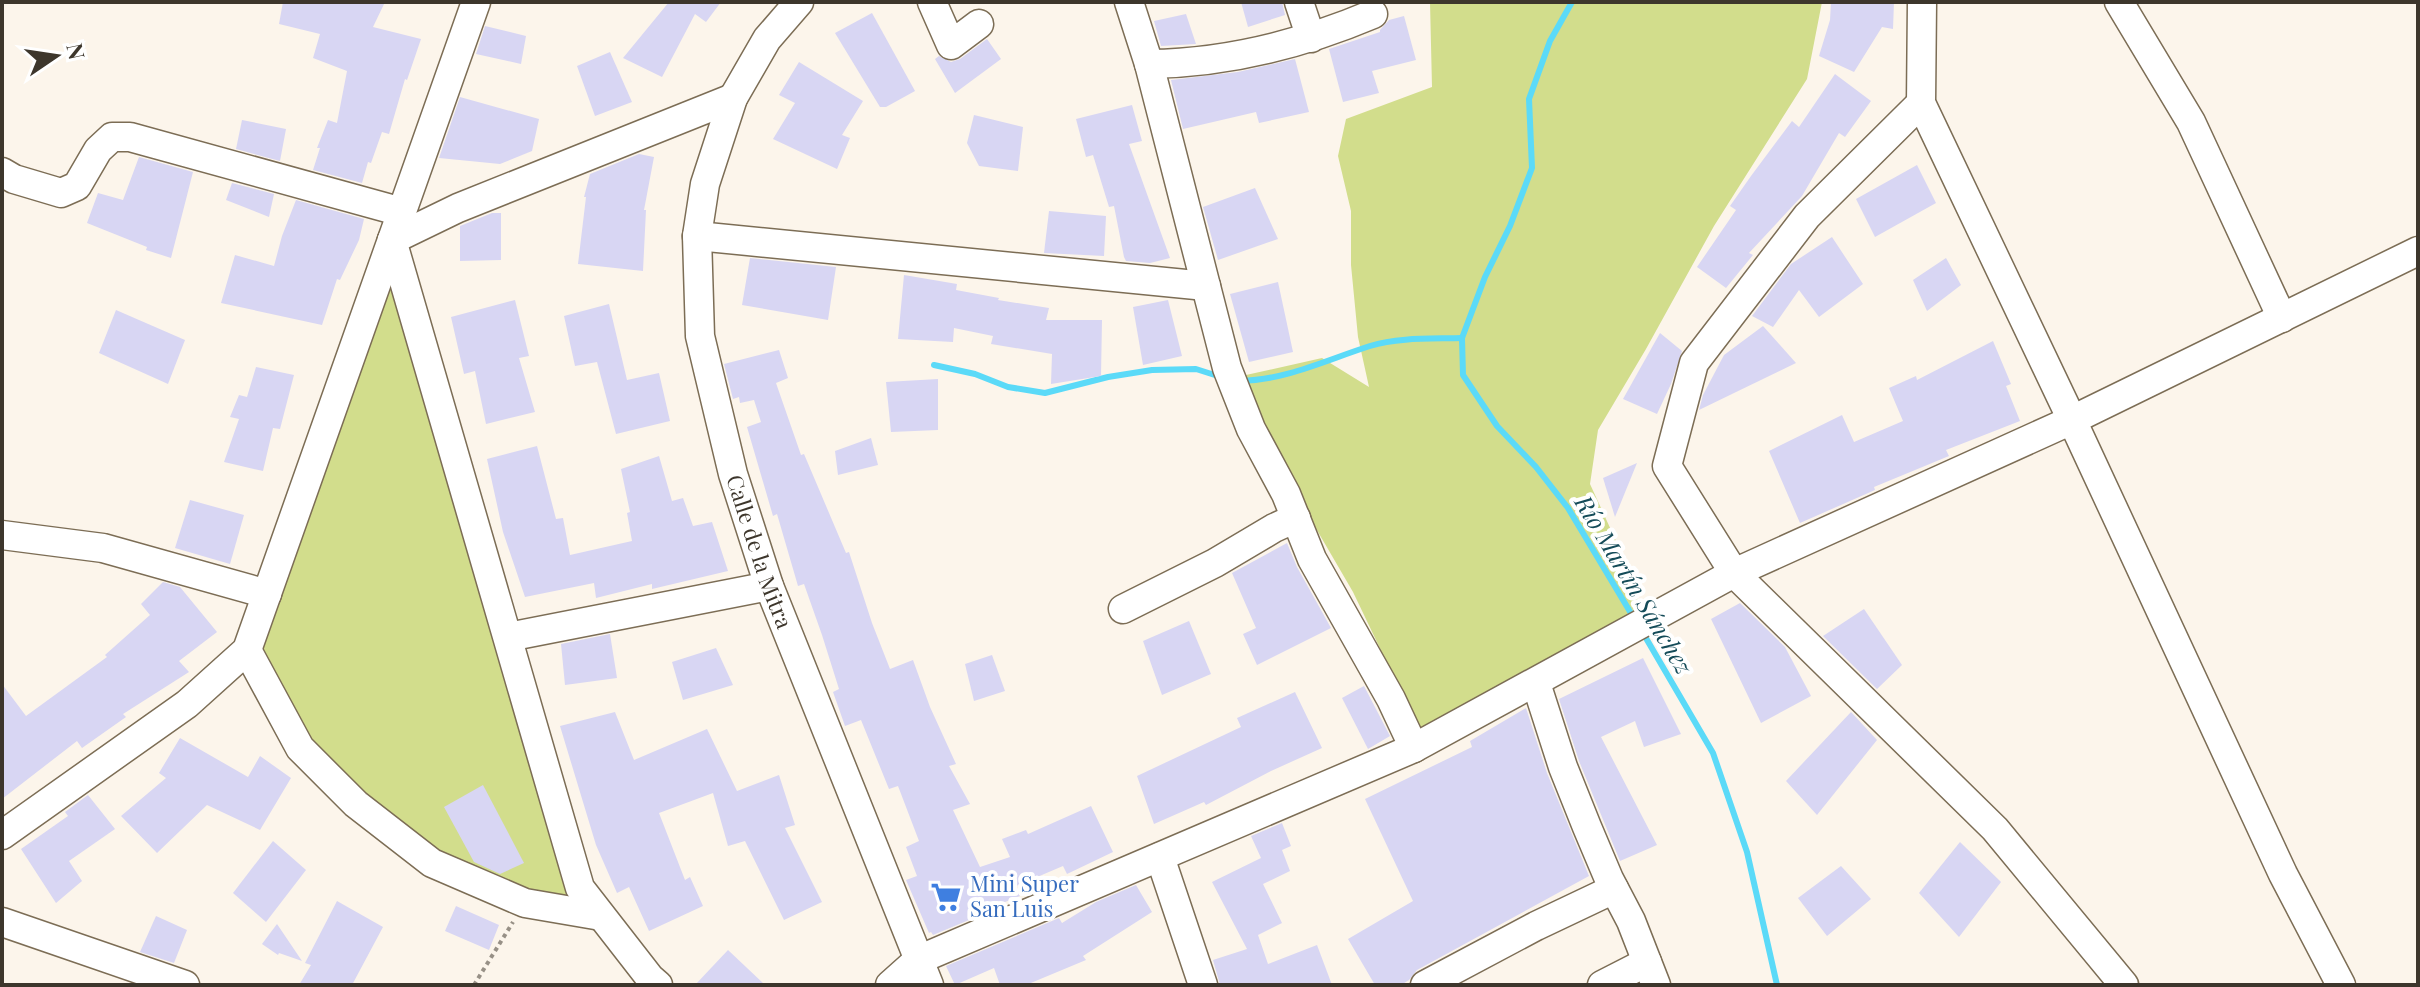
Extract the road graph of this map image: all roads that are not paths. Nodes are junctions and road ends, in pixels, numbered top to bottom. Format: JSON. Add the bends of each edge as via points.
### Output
{"nodes":[{"id":1,"x":476,"y":2,"type":"edge"},
{"id":2,"x":799,"y":2,"type":"edge"},
{"id":3,"x":932,"y":2,"type":"edge"},
{"id":4,"x":1129,"y":2,"type":"edge"},
{"id":5,"x":1299,"y":2,"type":"edge"},
{"id":6,"x":1922,"y":2,"type":"edge"},
{"id":7,"x":2119,"y":2,"type":"edge"},
{"id":8,"x":1373,"y":14,"type":"dead end"},
{"id":9,"x":979,"y":24,"type":"dead end"},
{"id":10,"x":1311,"y":38,"type":"junction"},
{"id":11,"x":1149,"y":64,"type":"junction"},
{"id":12,"x":733,"y":98,"type":"junction"},
{"id":13,"x":1921,"y":103,"type":"junction"},
{"id":14,"x":2,"y":172,"type":"edge"},
{"id":15,"x":402,"y":212,"type":"junction"},
{"id":16,"x":697,"y":236,"type":"junction"},
{"id":17,"x":392,"y":240,"type":"junction"},
{"id":18,"x":2418,"y":251,"type":"edge"},
{"id":19,"x":1206,"y":286,"type":"junction"},
{"id":20,"x":2282,"y":318,"type":"junction"},
{"id":21,"x":2072,"y":420,"type":"junction"},
{"id":22,"x":1296,"y":518,"type":"junction"},
{"id":23,"x":2,"y":535,"type":"edge"},
{"id":24,"x":1734,"y":573,"type":"junction"},
{"id":25,"x":769,"y":586,"type":"junction"},
{"id":26,"x":267,"y":594,"type":"junction"},
{"id":27,"x":1123,"y":609,"type":"dead end"},
{"id":28,"x":508,"y":637,"type":"junction"},
{"id":29,"x":247,"y":650,"type":"junction"},
{"id":30,"x":1536,"y":683,"type":"junction"},
{"id":31,"x":1414,"y":748,"type":"junction"},
{"id":32,"x":2,"y":835,"type":"edge"},
{"id":33,"x":1160,"y":857,"type":"junction"},
{"id":34,"x":1614,"y":889,"type":"junction"},
{"id":35,"x":601,"y":916,"type":"junction"},
{"id":36,"x":2,"y":922,"type":"edge"},
{"id":37,"x":924,"y":973,"type":"edge"},
{"id":38,"x":1651,"y":974,"type":"edge"},
{"id":39,"x":185,"y":985,"type":"edge"},
{"id":40,"x":658,"y":985,"type":"edge"},
{"id":41,"x":890,"y":985,"type":"edge"},
{"id":42,"x":1203,"y":985,"type":"edge"},
{"id":43,"x":1425,"y":985,"type":"edge"},
{"id":44,"x":1602,"y":985,"type":"edge"},
{"id":45,"x":2124,"y":985,"type":"edge"},
{"id":46,"x":2341,"y":985,"type":"edge"}],
"edges":[{"from":1,"to":15,"type":"street"},
{"from":2,"to":12,"type":"street","name":"Calle de la Mitra","via":[[767,39]]},
{"from":3,"to":9,"type":"street","via":[[951,45]]},
{"from":4,"to":11,"type":"street"},
{"from":5,"to":10,"type":"street"},
{"from":6,"to":13,"type":"street"},
{"from":7,"to":20,"type":"street","via":[[2191,122]]},
{"from":8,"to":10,"type":"street"},
{"from":10,"to":11,"type":"street","via":[[1231,57]]},
{"from":11,"to":19,"type":"street"},
{"from":12,"to":16,"type":"street","name":"Calle de la Mitra","via":[[705,184]]},
{"from":12,"to":17,"type":"street","via":[[458,208]]},
{"from":13,"to":21,"type":"street"},
{"from":13,"to":24,"type":"street","via":[[1807,216],[1694,363],[1667,466]]},
{"from":14,"to":15,"type":"street","via":[[61,193],[77,186],[112,137],[130,137]]},
{"from":15,"to":17,"type":"street"},
{"from":16,"to":19,"type":"street"},
{"from":16,"to":25,"type":"street","name":"Calle de la Mitra","via":[[700,336],[733,474]]},
{"from":17,"to":26,"type":"street"},
{"from":17,"to":28,"type":"street"},
{"from":18,"to":20,"type":"street"},
{"from":19,"to":22,"type":"street","via":[[1227,368]]},
{"from":20,"to":21,"type":"street"},
{"from":21,"to":24,"type":"street"},
{"from":21,"to":46,"type":"street","via":[[2277,860]]},
{"from":22,"to":27,"type":"street"},
{"from":22,"to":31,"type":"street","via":[[1312,559]]},
{"from":23,"to":26,"type":"street","via":[[103,548]]},
{"from":24,"to":30,"type":"street"},
{"from":24,"to":45,"type":"street","via":[[1995,829]]},
{"from":25,"to":28,"type":"street"},
{"from":25,"to":37,"type":"street","name":"Calle de la Mitra"},
{"from":26,"to":29,"type":"street"},
{"from":28,"to":35,"type":"street","via":[[580,888]]},
{"from":29,"to":32,"type":"street","via":[[187,704]]},
{"from":29,"to":35,"type":"street","via":[[300,748],[356,804],[432,863],[525,903]]},
{"from":30,"to":31,"type":"street"},
{"from":30,"to":34,"type":"street","via":[[1563,767]]},
{"from":31,"to":33,"type":"street"},
{"from":33,"to":37,"type":"street"},
{"from":33,"to":42,"type":"street"},
{"from":34,"to":38,"type":"street"},
{"from":34,"to":43,"type":"street"},
{"from":35,"to":40,"type":"street"},
{"from":36,"to":39,"type":"street"},
{"from":37,"to":41,"type":"street"},
{"from":38,"to":44,"type":"street"}]}
